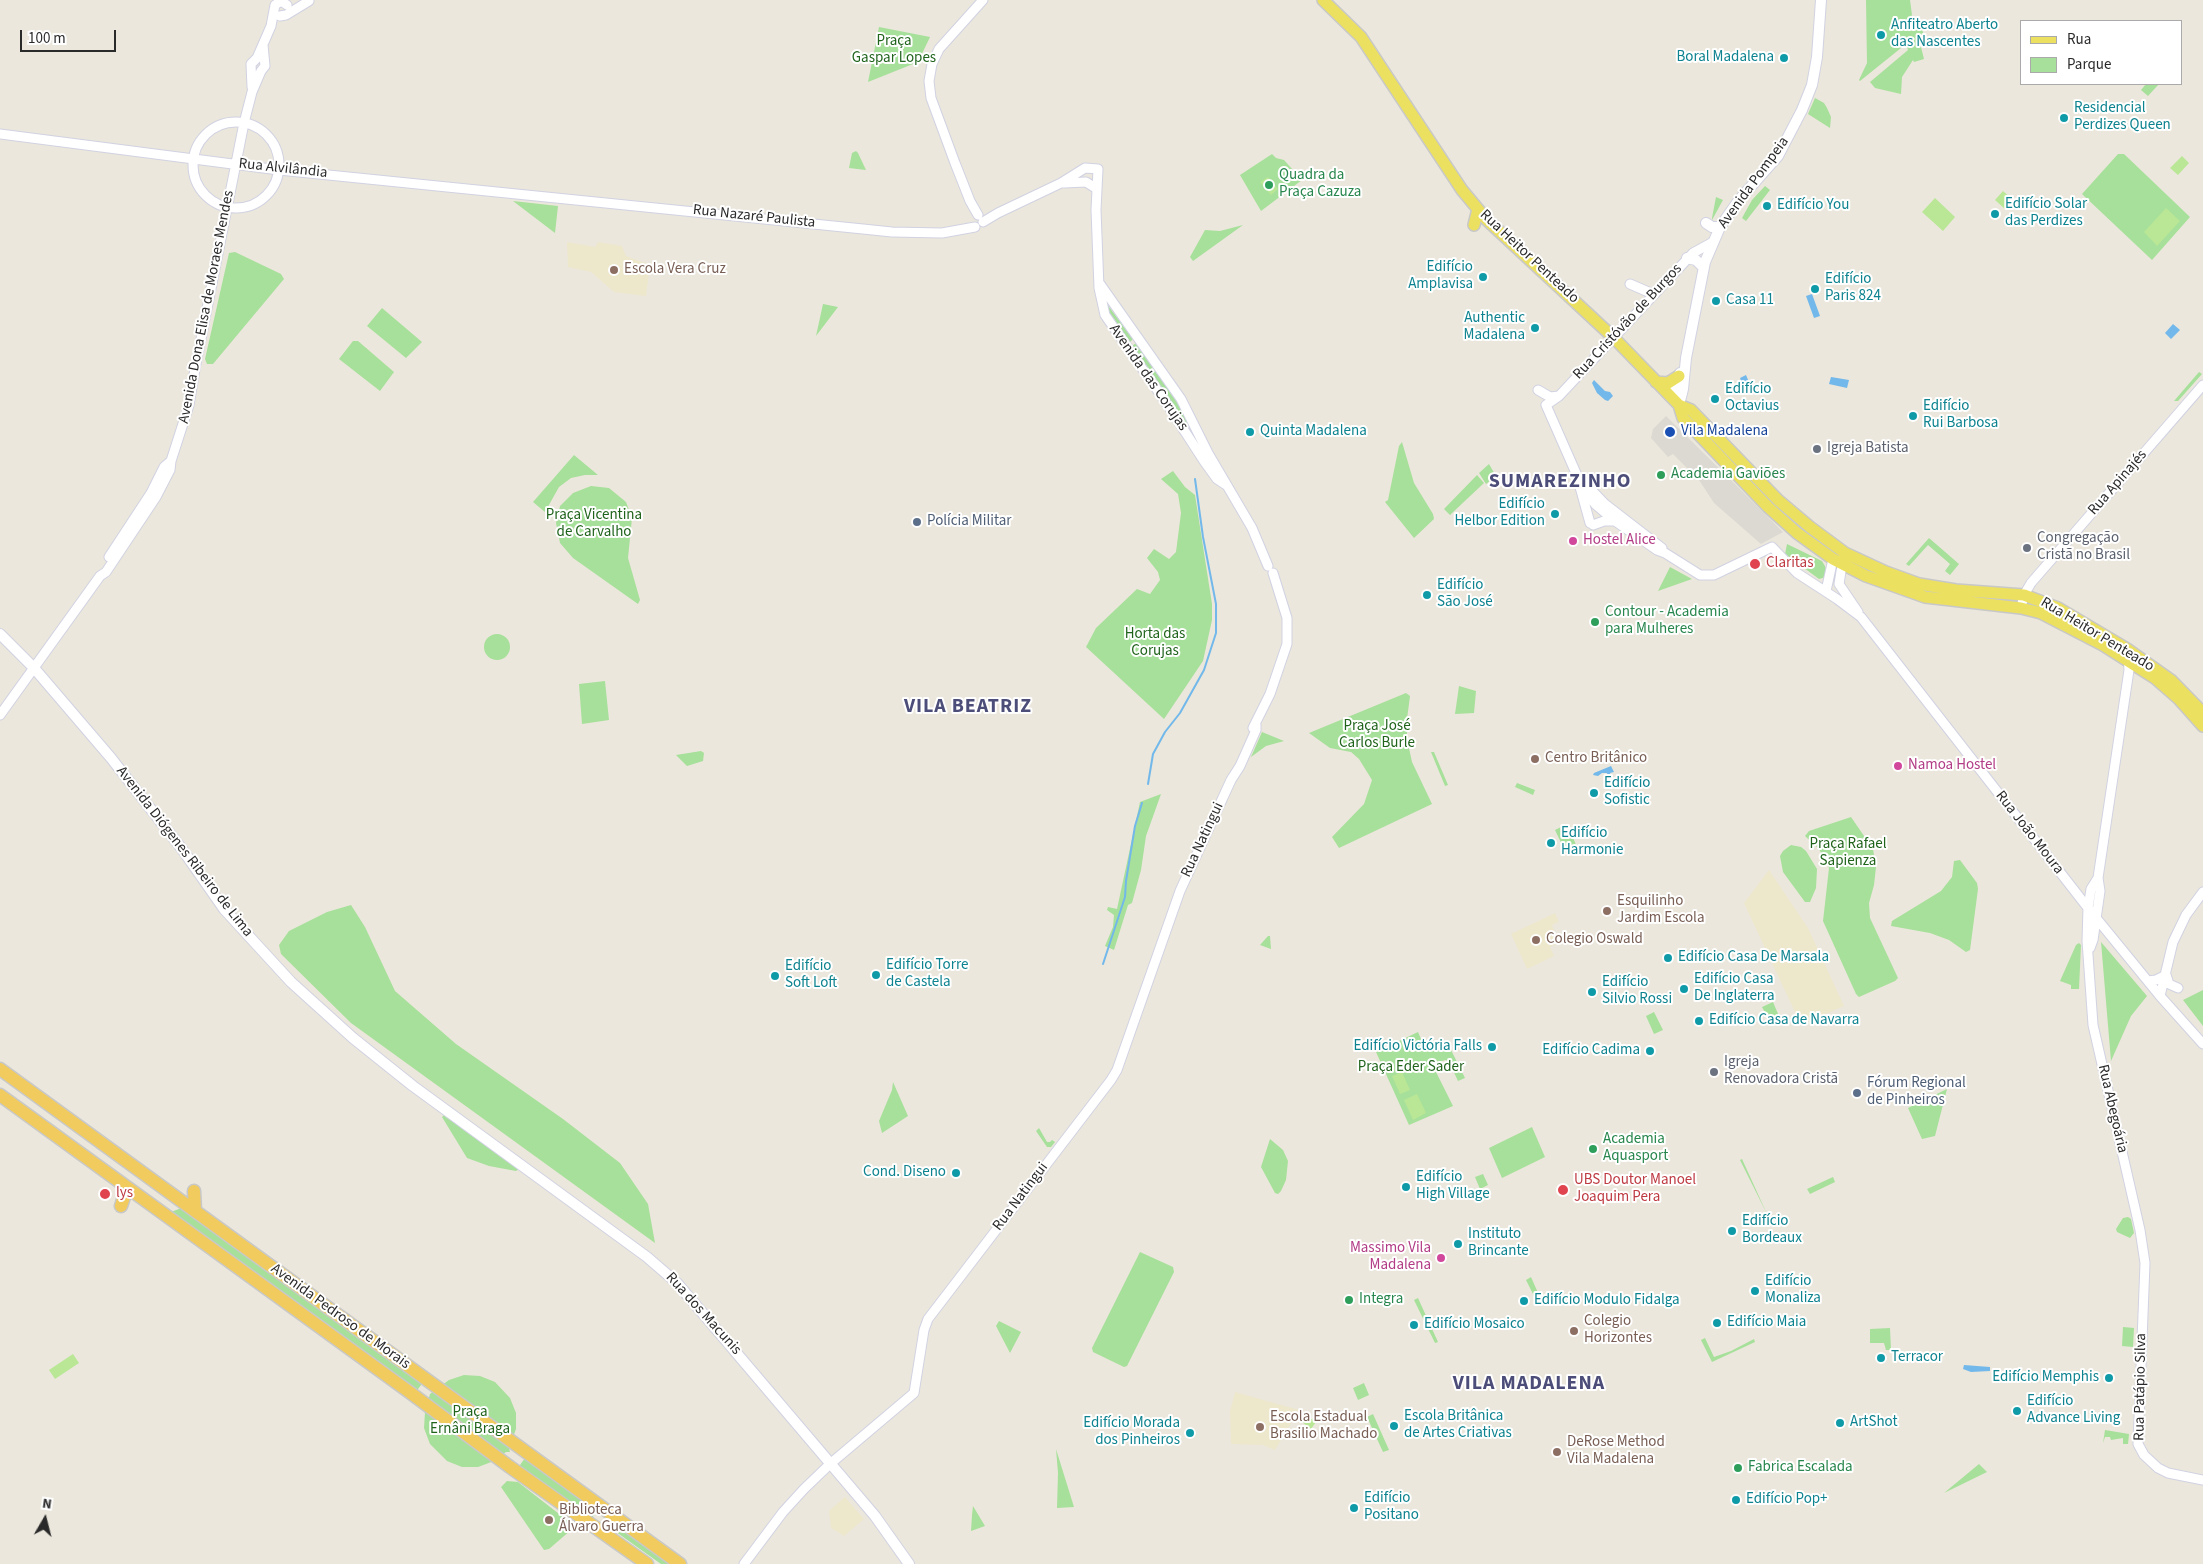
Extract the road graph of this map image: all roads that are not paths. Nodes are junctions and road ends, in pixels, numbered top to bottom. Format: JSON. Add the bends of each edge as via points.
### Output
{"nodes":[{"id":1,"x":310,"y":0,"type":"edge"},
{"id":2,"x":984,"y":0,"type":"edge"},
{"id":3,"x":1323,"y":0,"type":"edge"},
{"id":4,"x":1819,"y":3,"type":"edge"},
{"id":5,"x":244,"y":123,"type":"junction"},
{"id":6,"x":0,"y":134,"type":"edge"},
{"id":7,"x":193,"y":159,"type":"junction"},
{"id":8,"x":236,"y":164,"type":"junction"},
{"id":9,"x":279,"y":170,"type":"junction"},
{"id":10,"x":1061,"y":183,"type":"junction"},
{"id":11,"x":1097,"y":189,"type":"junction"},
{"id":12,"x":566,"y":199,"type":"joint"},
{"id":13,"x":227,"y":207,"type":"junction"},
{"id":14,"x":1478,"y":209,"type":"junction"},
{"id":15,"x":977,"y":220,"type":"junction"},
{"id":16,"x":1706,"y":223,"type":"dead end"},
{"id":17,"x":1474,"y":225,"type":"dead end"},
{"id":18,"x":1720,"y":227,"type":"junction"},
{"id":19,"x":1713,"y":242,"type":"junction"},
{"id":20,"x":1687,"y":258,"type":"junction"},
{"id":21,"x":1703,"y":267,"type":"junction"},
{"id":22,"x":1630,"y":284,"type":"dead end"},
{"id":23,"x":1101,"y":288,"type":"junction"},
{"id":24,"x":1653,"y":294,"type":"junction"},
{"id":25,"x":1614,"y":338,"type":"junction"},
{"id":26,"x":1686,"y":358,"type":"junction"},
{"id":27,"x":1679,"y":376,"type":"junction"},
{"id":28,"x":1656,"y":382,"type":"junction"},
{"id":29,"x":2203,"y":385,"type":"edge"},
{"id":30,"x":1538,"y":390,"type":"dead end"},
{"id":31,"x":1560,"y":396,"type":"junction"},
{"id":32,"x":1675,"y":401,"type":"junction"},
{"id":33,"x":1551,"y":419,"type":"junction"},
{"id":34,"x":1201,"y":438,"type":"junction"},
{"id":35,"x":1192,"y":442,"type":"junction"},
{"id":36,"x":1206,"y":457,"type":"junction"},
{"id":37,"x":1577,"y":475,"type":"junction"},
{"id":38,"x":1616,"y":521,"type":"junction"},
{"id":39,"x":1665,"y":553,"type":"junction"},
{"id":40,"x":1840,"y":559,"type":"junction"},
{"id":41,"x":1826,"y":592,"type":"junction"},
{"id":42,"x":1975,"y":592,"type":"junction"},
{"id":43,"x":2024,"y":595,"type":"junction"},
{"id":44,"x":1962,"y":601,"type":"junction"},
{"id":45,"x":1988,"y":604,"type":"junction"},
{"id":46,"x":2021,"y":608,"type":"junction"},
{"id":47,"x":1861,"y":617,"type":"junction"},
{"id":48,"x":0,"y":634,"type":"edge"},
{"id":49,"x":2128,"y":655,"type":"junction"},
{"id":50,"x":34,"y":668,"type":"junction"},
{"id":51,"x":2203,"y":713,"type":"edge"},
{"id":52,"x":0,"y":715,"type":"edge"},
{"id":53,"x":2203,"y":726,"type":"edge"},
{"id":54,"x":2098,"y":878,"type":"junction"},
{"id":55,"x":2203,"y":892,"type":"edge"},
{"id":56,"x":2088,"y":908,"type":"junction"},
{"id":57,"x":2096,"y":916,"type":"junction"},
{"id":58,"x":2110,"y":933,"type":"junction"},
{"id":59,"x":2091,"y":945,"type":"junction"},
{"id":60,"x":2166,"y":975,"type":"junction"},
{"id":61,"x":2148,"y":982,"type":"junction"},
{"id":62,"x":2178,"y":988,"type":"dead end"},
{"id":63,"x":2160,"y":996,"type":"junction"},
{"id":64,"x":2203,"y":1044,"type":"edge"},
{"id":65,"x":0,"y":1069,"type":"edge"},
{"id":66,"x":24,"y":1087,"type":"junction"},
{"id":67,"x":427,"y":1095,"type":"joint"},
{"id":68,"x":0,"y":1096,"type":"edge"},
{"id":69,"x":11,"y":1104,"type":"junction"},
{"id":70,"x":122,"y":1184,"type":"junction"},
{"id":71,"x":194,"y":1191,"type":"dead end"},
{"id":72,"x":122,"y":1206,"type":"dead end"},
{"id":73,"x":195,"y":1211,"type":"junction"},
{"id":74,"x":2145,"y":1267,"type":"joint"},
{"id":75,"x":830,"y":1464,"type":"junction"},
{"id":76,"x":2203,"y":1475,"type":"edge"},
{"id":77,"x":2188,"y":1476,"type":"junction"},
{"id":78,"x":2203,"y":1480,"type":"edge"},
{"id":79,"x":591,"y":1524,"type":"junction"},
{"id":80,"x":666,"y":1553,"type":"junction"},
{"id":81,"x":646,"y":1564,"type":"edge"},
{"id":82,"x":680,"y":1564,"type":"edge"},
{"id":83,"x":744,"y":1564,"type":"edge"},
{"id":84,"x":909,"y":1564,"type":"edge"}],
"edges":[{"from":1,"to":5,"type":"street","name":"Avenida Dona Elisa de Moraes Mendes","via":[[282,12],[271,26],[260,59],[265,66],[256,70]]},
{"from":2,"to":15,"type":"street","via":[[939,49],[929,82],[931,98]]},
{"from":3,"to":14,"type":"main road","name":"Rua Heitor Penteado","via":[[1361,37],[1462,190]]},
{"from":4,"to":18,"type":"main road","name":"Avenida Pompeia","via":[[1817,57],[1812,85],[1802,110],[1778,156]]},
{"from":5,"to":7,"type":"street","via":[[227,123],[211,130],[199,143]]},
{"from":5,"to":8,"type":"street","name":"Avenida Dona Elisa de Moraes Mendes"},
{"from":5,"to":9,"type":"street","via":[[263,132],[271,140]]},
{"from":6,"to":7,"type":"street","name":"Rua Alvilândia"},
{"from":7,"to":8,"type":"street","name":"Rua Alvilândia"},
{"from":7,"to":13,"type":"street","via":[[198,184],[205,194]]},
{"from":8,"to":9,"type":"street","name":"Rua Alvilândia"},
{"from":8,"to":13,"type":"street","name":"Avenida Dona Elisa de Moraes Mendes"},
{"from":9,"to":12,"type":"street","name":"Rua Alvilândia"},
{"from":9,"to":13,"type":"street","via":[[274,185],[264,197],[243,207]]},
{"from":10,"to":11,"type":"street","name":"Rua Nazaré Paulista","via":[[1086,182]]},
{"from":10,"to":11,"type":"street","name":"Rua Nazaré Paulista","via":[[1085,168],[1098,169]]},
{"from":10,"to":15,"type":"street","name":"Rua Nazaré Paulista"},
{"from":11,"to":23,"type":"street"},
{"from":12,"to":15,"type":"street","name":"Rua Nazaré Paulista","via":[[882,231],[942,233]]},
{"from":13,"to":50,"type":"street","name":"Avenida Dona Elisa de Moraes Mendes","via":[[189,405],[170,461],[109,556],[100,576]]},
{"from":14,"to":17,"type":"main road"},
{"from":14,"to":25,"type":"main road","name":"Rua Heitor Penteado"},
{"from":16,"to":18,"type":"main road"},
{"from":18,"to":19,"type":"main road","name":"Avenida Pompeia"},
{"from":19,"to":20,"type":"street","name":"Rua Cristóvão de Burgos"},
{"from":19,"to":21,"type":"main road","name":"Avenida Pompeia"},
{"from":20,"to":21,"type":"main road","via":[[1696,260]]},
{"from":20,"to":24,"type":"street","name":"Rua Cristóvão de Burgos"},
{"from":21,"to":26,"type":"main road","name":"Avenida Pompeia"},
{"from":22,"to":24,"type":"street"},
{"from":23,"to":34,"type":"street","name":"Avenida das Corujas","via":[[1181,399]]},
{"from":23,"to":35,"type":"street","name":"Avenida das Corujas","via":[[1102,308],[1108,321]]},
{"from":24,"to":25,"type":"street","name":"Rua Cristóvão de Burgos"},
{"from":25,"to":28,"type":"main road","name":"Rua Heitor Penteado"},
{"from":25,"to":31,"type":"street","name":"Rua Cristóvão de Burgos"},
{"from":26,"to":27,"type":"main road","name":"Avenida Pompeia"},
{"from":26,"to":32,"type":"main road","name":"Avenida Pompeia","via":[[1683,389]]},
{"from":27,"to":28,"type":"main road","via":[[1668,383]]},
{"from":27,"to":32,"type":"main road","name":"Avenida Pompeia"},
{"from":28,"to":32,"type":"main road","name":"Rua Heitor Penteado"},
{"from":29,"to":43,"type":"street","name":"Rua Apinajés","via":[[2063,545]]},
{"from":30,"to":31,"type":"street","via":[[1550,397]]},
{"from":31,"to":33,"type":"street"},
{"from":31,"to":33,"type":"street","name":"Rua Cristóvão de Burgos","via":[[1546,406]]},
{"from":32,"to":40,"type":"main road","name":"Rua Heitor Penteado","via":[[1683,418],[1768,507],[1797,533]]},
{"from":33,"to":37,"type":"street"},
{"from":34,"to":35,"type":"street"},
{"from":34,"to":36,"type":"street","name":"Avenida das Corujas"},
{"from":35,"to":36,"type":"street","name":"Avenida das Corujas"},
{"from":36,"to":75,"type":"street","name":"Rua Natingui","via":[[1222,474],[1271,569],[1287,618],[1287,644],[1279,673],[1180,891],[1117,1070],[928,1319],[914,1393]]},
{"from":37,"to":38,"type":"street","via":[[1590,500]]},
{"from":37,"to":38,"type":"street","via":[[1592,524]]},
{"from":37,"to":39,"type":"street","via":[[1605,504]]},
{"from":38,"to":39,"type":"street"},
{"from":39,"to":41,"type":"street","name":"Rua João Moura","via":[[1705,576],[1714,575],[1772,547],[1797,574]]},
{"from":40,"to":41,"type":"street"},
{"from":40,"to":42,"type":"main road","name":"Rua Heitor Penteado","via":[[1919,584]]},
{"from":40,"to":44,"type":"main road","name":"Rua Heitor Penteado","via":[[1897,588]]},
{"from":40,"to":47,"type":"street","name":"Rua João Moura","via":[[1839,584]]},
{"from":41,"to":47,"type":"street","name":"Rua João Moura"},
{"from":42,"to":43,"type":"main road","name":"Rua Heitor Penteado"},
{"from":42,"to":44,"type":"main road","via":[[1966,594]]},
{"from":43,"to":45,"type":"main road","via":[[2019,601],[1999,600]]},
{"from":43,"to":46,"type":"street","name":"Rua Apinajés"},
{"from":43,"to":49,"type":"main road","name":"Rua Heitor Penteado","via":[[2058,608]]},
{"from":44,"to":45,"type":"main road","name":"Rua Heitor Penteado"},
{"from":45,"to":46,"type":"main road","name":"Rua Heitor Penteado"},
{"from":46,"to":49,"type":"main road","name":"Rua Heitor Penteado","via":[[2056,620]]},
{"from":47,"to":56,"type":"street","name":"Rua João Moura"},
{"from":48,"to":50,"type":"main road","name":"Avenida Diógenes Ribeiro de Lima"},
{"from":49,"to":51,"type":"main road","name":"Rua Heitor Penteado","via":[[2172,681]]},
{"from":49,"to":53,"type":"main road","name":"Rua Heitor Penteado","via":[[2167,688]]},
{"from":49,"to":54,"type":"street","name":"Rua Abegoária"},
{"from":50,"to":52,"type":"street","name":"Avenida Dona Elisa de Moraes Mendes"},
{"from":50,"to":67,"type":"main road","name":"Avenida Diógenes Ribeiro de Lima","via":[[117,765],[236,923],[321,1011]]},
{"from":54,"to":56,"type":"street","name":"Rua Abegoária","via":[[2091,889]]},
{"from":54,"to":57,"type":"street","name":"Rua Abegoária","via":[[2100,891]]},
{"from":55,"to":60,"type":"street","via":[[2186,915],[2173,942]]},
{"from":56,"to":57,"type":"street","name":"Rua João Moura"},
{"from":56,"to":59,"type":"street","name":"Rua Abegoária","via":[[2087,941]]},
{"from":57,"to":58,"type":"street","name":"Rua João Moura"},
{"from":57,"to":59,"type":"street","name":"Rua Abegoária"},
{"from":58,"to":59,"type":"street","via":[[2100,933]]},
{"from":58,"to":61,"type":"street","name":"Rua João Moura"},
{"from":59,"to":74,"type":"street","name":"Rua Abegoária","via":[[2093,1025],[2116,1109]]},
{"from":60,"to":61,"type":"street"},
{"from":60,"to":62,"type":"street","via":[[2169,984]]},
{"from":60,"to":63,"type":"street"},
{"from":61,"to":63,"type":"street","name":"Rua João Moura"},
{"from":63,"to":64,"type":"street","name":"Rua João Moura"},
{"from":65,"to":66,"type":"highway","name":"Avenida Pedroso de Morais"},
{"from":66,"to":69,"type":"highway","via":[[13,1092]]},
{"from":66,"to":73,"type":"highway","name":"Avenida Pedroso de Morais"},
{"from":67,"to":75,"type":"main road","name":"Rua dos Macunis","via":[[666,1273],[705,1314]]},
{"from":68,"to":69,"type":"highway","name":"Avenida Pedroso de Morais"},
{"from":69,"to":70,"type":"highway","name":"Avenida Pedroso de Morais"},
{"from":70,"to":72,"type":"highway","via":[[126,1194]]},
{"from":70,"to":79,"type":"highway","name":"Avenida Pedroso de Morais"},
{"from":71,"to":73,"type":"highway"},
{"from":73,"to":80,"type":"highway","name":"Avenida Pedroso de Morais"},
{"from":74,"to":77,"type":"street","name":"Rua Patápio Silva","via":[[2138,1444],[2158,1468]]},
{"from":75,"to":83,"type":"street","name":"Rua Natingui","via":[[783,1512]]},
{"from":75,"to":84,"type":"main road","name":"Rua dos Macunis","via":[[890,1535]]},
{"from":76,"to":77,"type":"street","name":"Rua Patápio Silva"},
{"from":77,"to":78,"type":"street","name":"Rua Patápio Silva"},
{"from":79,"to":80,"type":"highway","via":[[606,1515],[648,1545]]},
{"from":79,"to":81,"type":"highway","name":"Avenida Pedroso de Morais"},
{"from":80,"to":82,"type":"highway","name":"Avenida Pedroso de Morais"}]}
